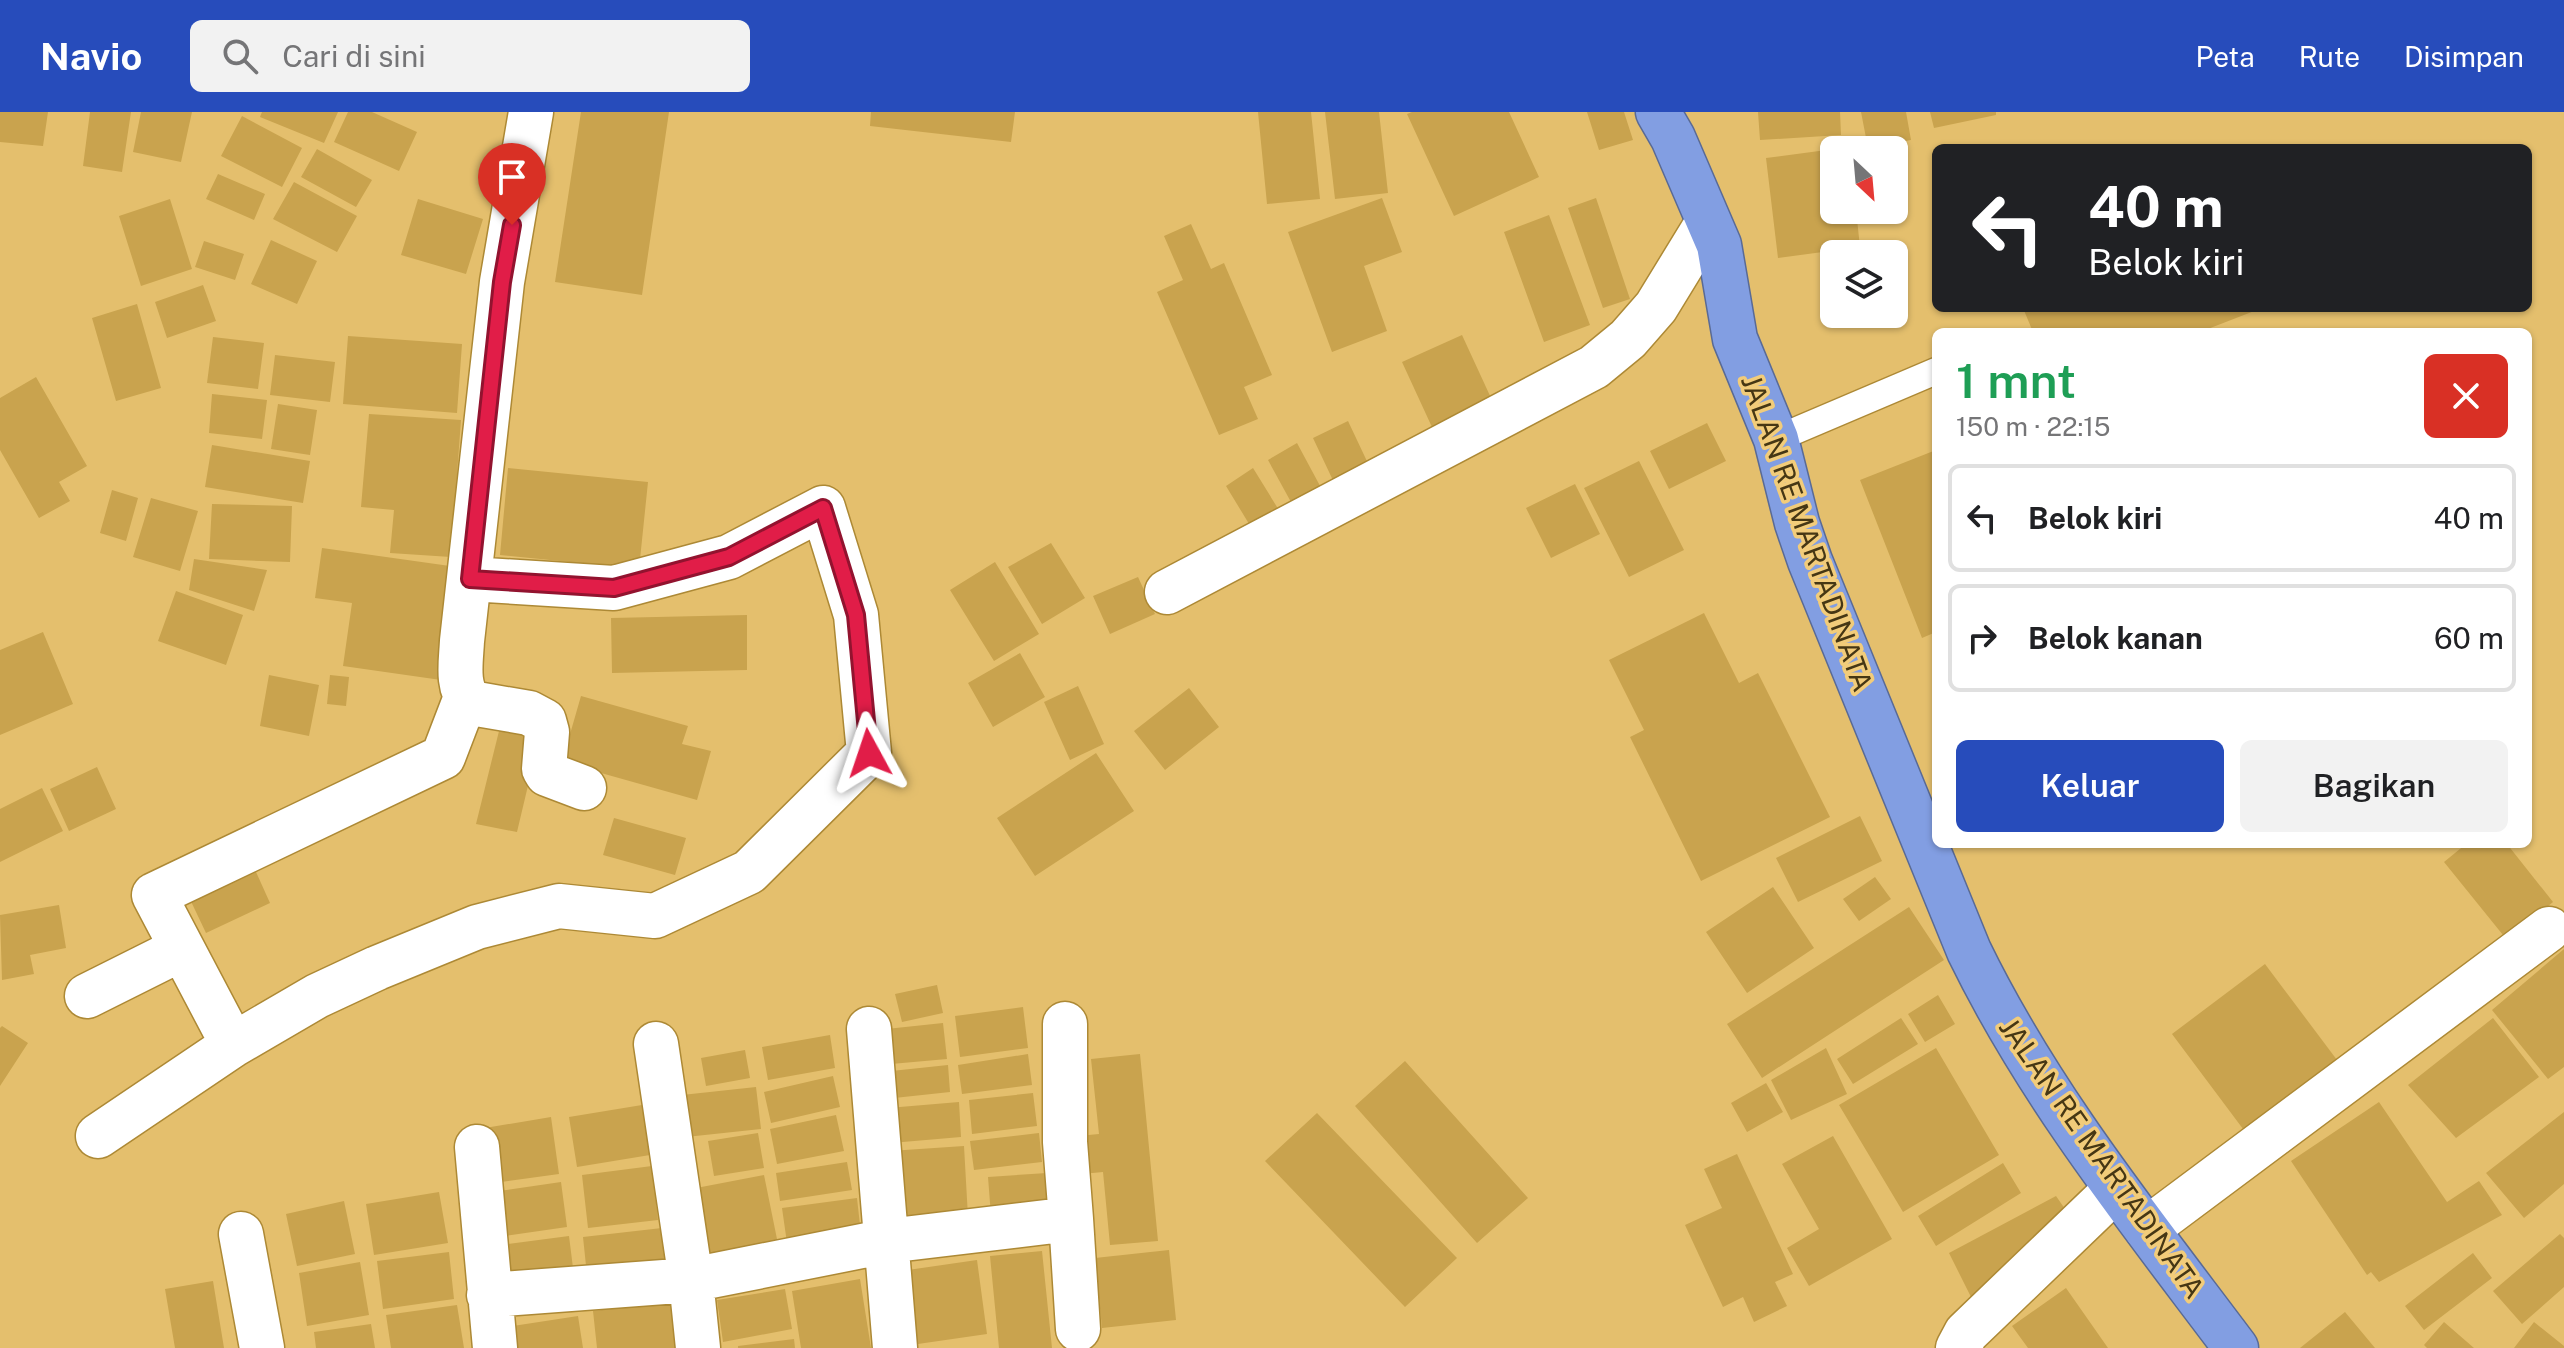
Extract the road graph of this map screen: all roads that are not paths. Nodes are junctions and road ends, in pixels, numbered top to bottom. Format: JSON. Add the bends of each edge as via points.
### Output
{"nodes":[{"id":1,"x":531,"y":112,"type":"edge"},
{"id":2,"x":1658,"y":112,"type":"edge"},
{"id":3,"x":1713,"y":233,"type":"junction"},
{"id":4,"x":1932,"y":373,"type":"edge"},
{"id":5,"x":1776,"y":439,"type":"junction"},
{"id":6,"x":470,"y":579,"type":"junction"},
{"id":7,"x":1167,"y":592,"type":"dead end"},
{"id":8,"x":466,"y":697,"type":"junction"},
{"id":9,"x":584,"y":788,"type":"dead end"},
{"id":10,"x":2549,"y":929,"type":"dead end"},
{"id":11,"x":181,"y":949,"type":"junction"},
{"id":12,"x":87,"y":996,"type":"dead end"},
{"id":13,"x":1065,"y":1024,"type":"dead end"},
{"id":14,"x":869,"y":1029,"type":"dead end"},
{"id":15,"x":656,"y":1044,"type":"dead end"},
{"id":16,"x":233,"y":1045,"type":"junction"},
{"id":17,"x":98,"y":1136,"type":"dead end"},
{"id":18,"x":477,"y":1147,"type":"dead end"},
{"id":19,"x":2116,"y":1189,"type":"junction"},
{"id":20,"x":1071,"y":1219,"type":"junction"},
{"id":21,"x":2147,"y":1229,"type":"junction"},
{"id":22,"x":241,"y":1234,"type":"dead end"},
{"id":23,"x":887,"y":1241,"type":"junction"},
{"id":24,"x":691,"y":1280,"type":"junction"},
{"id":25,"x":489,"y":1295,"type":"junction"},
{"id":26,"x":1078,"y":1329,"type":"dead end"},
{"id":27,"x":1962,"y":1340,"type":"edge"},
{"id":28,"x":262,"y":1348,"type":"edge"},
{"id":29,"x":495,"y":1348,"type":"edge"},
{"id":30,"x":698,"y":1348,"type":"edge"},
{"id":31,"x":895,"y":1348,"type":"edge"},
{"id":32,"x":1922,"y":1348,"type":"edge"},
{"id":33,"x":2236,"y":1348,"type":"edge"}],
"edges":[{"from":1,"to":6,"type":"street","via":[[502,282]]},
{"from":2,"to":3,"type":"highway","name":"JALAN RE MARTADINATA"},
{"from":3,"to":5,"type":"highway","name":"JALAN RE MARTADINATA","via":[[1735,339]]},
{"from":3,"to":7,"type":"street","via":[[1628,339],[1594,367]]},
{"from":4,"to":5,"type":"lane"},
{"from":5,"to":19,"type":"highway","name":"JALAN RE MARTADINATA","via":[[1810,561],[1969,951],[2034,1070]]},
{"from":6,"to":8,"type":"street","via":[[461,668]]},
{"from":6,"to":16,"type":"street","via":[[614,588],[729,557],[823,508],[856,615],[869,753],[749,872],[655,916],[559,906],[477,927],[317,996]]},
{"from":8,"to":9,"type":"street","via":[[471,703],[529,713],[544,721],[544,769]]},
{"from":8,"to":11,"type":"street","via":[[443,757],[154,895]]},
{"from":10,"to":21,"type":"street"},
{"from":11,"to":12,"type":"street"},
{"from":11,"to":16,"type":"street"},
{"from":13,"to":20,"type":"street"},
{"from":14,"to":23,"type":"street"},
{"from":15,"to":24,"type":"street"},
{"from":16,"to":17,"type":"street"},
{"from":18,"to":25,"type":"street"},
{"from":19,"to":21,"type":"highway","name":"JALAN RE MARTADINATA"},
{"from":19,"to":27,"type":"street"},
{"from":20,"to":23,"type":"street"},
{"from":20,"to":26,"type":"street"},
{"from":21,"to":33,"type":"highway","name":"JALAN RE MARTADINATA"},
{"from":22,"to":28,"type":"street"},
{"from":23,"to":24,"type":"street"},
{"from":23,"to":31,"type":"street"},
{"from":24,"to":25,"type":"street"},
{"from":24,"to":30,"type":"street"},
{"from":25,"to":29,"type":"street"},
{"from":27,"to":32,"type":"street"}]}
